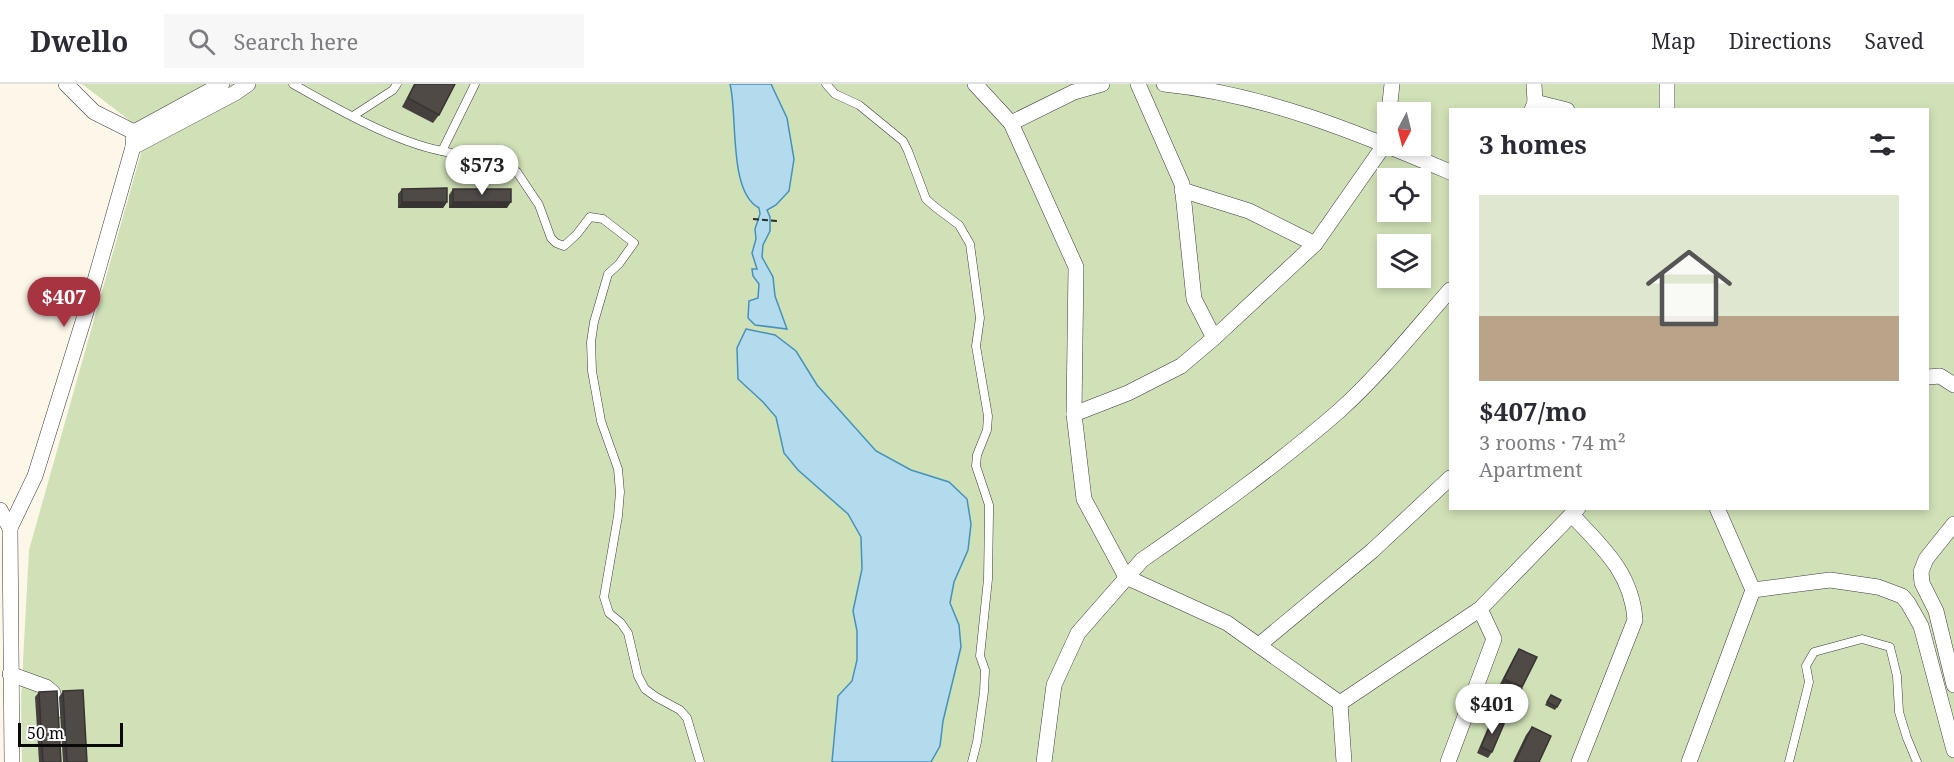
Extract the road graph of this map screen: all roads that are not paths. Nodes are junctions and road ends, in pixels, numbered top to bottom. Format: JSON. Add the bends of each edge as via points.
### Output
{"nodes":[{"id":1,"x":66,"y":84,"type":"edge"},
{"id":2,"x":222,"y":84,"type":"edge"},
{"id":3,"x":248,"y":84,"type":"edge"},
{"id":4,"x":293,"y":84,"type":"edge"},
{"id":5,"x":397,"y":84,"type":"edge"},
{"id":6,"x":475,"y":84,"type":"edge"},
{"id":7,"x":826,"y":84,"type":"edge"},
{"id":8,"x":975,"y":84,"type":"edge"},
{"id":9,"x":1102,"y":84,"type":"edge"},
{"id":10,"x":1138,"y":84,"type":"edge"},
{"id":11,"x":1164,"y":84,"type":"edge"},
{"id":12,"x":1392,"y":84,"type":"edge"},
{"id":13,"x":1533,"y":84,"type":"edge"},
{"id":14,"x":1667,"y":84,"type":"edge"},
{"id":15,"x":1390,"y":102,"type":"edge"},
{"id":16,"x":1533,"y":106,"type":"edge"},
{"id":17,"x":1550,"y":108,"type":"edge"},
{"id":18,"x":1667,"y":108,"type":"edge"},
{"id":19,"x":353,"y":116,"type":"junction"},
{"id":20,"x":1011,"y":123,"type":"junction"},
{"id":21,"x":133,"y":140,"type":"junction"},
{"id":22,"x":1377,"y":141,"type":"edge"},
{"id":23,"x":442,"y":151,"type":"junction"},
{"id":24,"x":1377,"y":155,"type":"edge"},
{"id":25,"x":1413,"y":156,"type":"edge"},
{"id":26,"x":1449,"y":172,"type":"edge"},
{"id":27,"x":1182,"y":190,"type":"junction"},
{"id":28,"x":1315,"y":244,"type":"junction"},
{"id":29,"x":1449,"y":291,"type":"edge"},
{"id":30,"x":1214,"y":338,"type":"junction"},
{"id":31,"x":1929,"y":377,"type":"edge"},
{"id":32,"x":1954,"y":385,"type":"edge"},
{"id":33,"x":1074,"y":414,"type":"junction"},
{"id":34,"x":1449,"y":479,"type":"edge"},
{"id":35,"x":0,"y":510,"type":"edge"},
{"id":36,"x":1718,"y":510,"type":"edge"},
{"id":37,"x":1575,"y":512,"type":"edge"},
{"id":38,"x":1954,"y":524,"type":"edge"},
{"id":39,"x":10,"y":528,"type":"junction"},
{"id":40,"x":1126,"y":577,"type":"junction"},
{"id":41,"x":1753,"y":590,"type":"junction"},
{"id":42,"x":1480,"y":609,"type":"junction"},
{"id":43,"x":1259,"y":645,"type":"junction"},
{"id":44,"x":10,"y":674,"type":"junction"},
{"id":45,"x":1954,"y":686,"type":"edge"},
{"id":46,"x":1340,"y":703,"type":"junction"},
{"id":47,"x":57,"y":729,"type":"edge"},
{"id":48,"x":1954,"y":750,"type":"edge"},
{"id":49,"x":12,"y":762,"type":"edge"},
{"id":50,"x":700,"y":762,"type":"edge"},
{"id":51,"x":972,"y":762,"type":"edge"},
{"id":52,"x":1044,"y":762,"type":"edge"},
{"id":53,"x":1344,"y":762,"type":"edge"},
{"id":54,"x":1448,"y":762,"type":"edge"},
{"id":55,"x":1579,"y":762,"type":"edge"},
{"id":56,"x":1689,"y":762,"type":"edge"},
{"id":57,"x":1789,"y":762,"type":"edge"},
{"id":58,"x":1917,"y":762,"type":"edge"}],
"edges":[{"from":1,"to":21,"type":"street","via":[[94,112]]},
{"from":2,"to":21,"type":"street"},
{"from":3,"to":21,"type":"street"},
{"from":4,"to":19,"type":"lane"},
{"from":5,"to":19,"type":"lane"},
{"from":6,"to":23,"type":"lane"},
{"from":7,"to":51,"type":"lane","via":[[903,141],[926,199],[959,225],[970,244],[980,318],[976,346],[988,416],[976,466],[989,505],[988,579],[980,656],[984,692]]},
{"from":8,"to":20,"type":"street"},
{"from":9,"to":20,"type":"street","via":[[1074,92]]},
{"from":10,"to":27,"type":"street"},
{"from":11,"to":22,"type":"street","via":[[1253,99]]},
{"from":12,"to":15,"type":"street"},
{"from":13,"to":16,"type":"street"},
{"from":14,"to":18,"type":"street"},
{"from":16,"to":17,"type":"street"},
{"from":19,"to":23,"type":"lane","via":[[421,147]]},
{"from":20,"to":33,"type":"street","via":[[1076,267]]},
{"from":21,"to":39,"type":"street","via":[[86,312],[35,476]]},
{"from":23,"to":50,"type":"lane","via":[[506,165],[517,172],[539,205],[556,243],[564,246],[590,217],[603,219],[634,243],[608,274],[591,342],[600,416],[618,469],[620,492],[604,597],[609,613],[628,633],[645,689],[687,718]]},
{"from":24,"to":28,"type":"street"},
{"from":25,"to":26,"type":"street"},
{"from":27,"to":28,"type":"street","via":[[1249,212]]},
{"from":27,"to":30,"type":"street","via":[[1194,299]]},
{"from":28,"to":30,"type":"street"},
{"from":29,"to":40,"type":"street","via":[[1380,371],[1340,410],[1278,462],[1142,560]]},
{"from":30,"to":33,"type":"street","via":[[1181,366]]},
{"from":31,"to":32,"type":"street","via":[[1940,376]]},
{"from":33,"to":40,"type":"street","via":[[1084,499]]},
{"from":34,"to":43,"type":"street","via":[[1372,551]]},
{"from":35,"to":39,"type":"street"},
{"from":36,"to":41,"type":"street"},
{"from":37,"to":42,"type":"street"},
{"from":37,"to":55,"type":"street","via":[[1620,572],[1634,602],[1635,620]]},
{"from":38,"to":45,"type":"street","via":[[1921,572],[1922,583],[1936,611]]},
{"from":39,"to":44,"type":"street"},
{"from":40,"to":43,"type":"street","via":[[1227,623]]},
{"from":40,"to":52,"type":"street","via":[[1078,633],[1054,685]]},
{"from":41,"to":48,"type":"street","via":[[1830,580],[1878,587],[1902,596],[1921,626]]},
{"from":41,"to":56,"type":"street"},
{"from":42,"to":46,"type":"street"},
{"from":42,"to":54,"type":"street","via":[[1494,639]]},
{"from":43,"to":46,"type":"street"},
{"from":44,"to":47,"type":"street","via":[[53,693]]},
{"from":44,"to":49,"type":"street"},
{"from":46,"to":53,"type":"street"},
{"from":57,"to":58,"type":"lane","via":[[1809,682],[1806,666],[1814,652],[1862,639],[1890,647],[1899,712]]}]}
